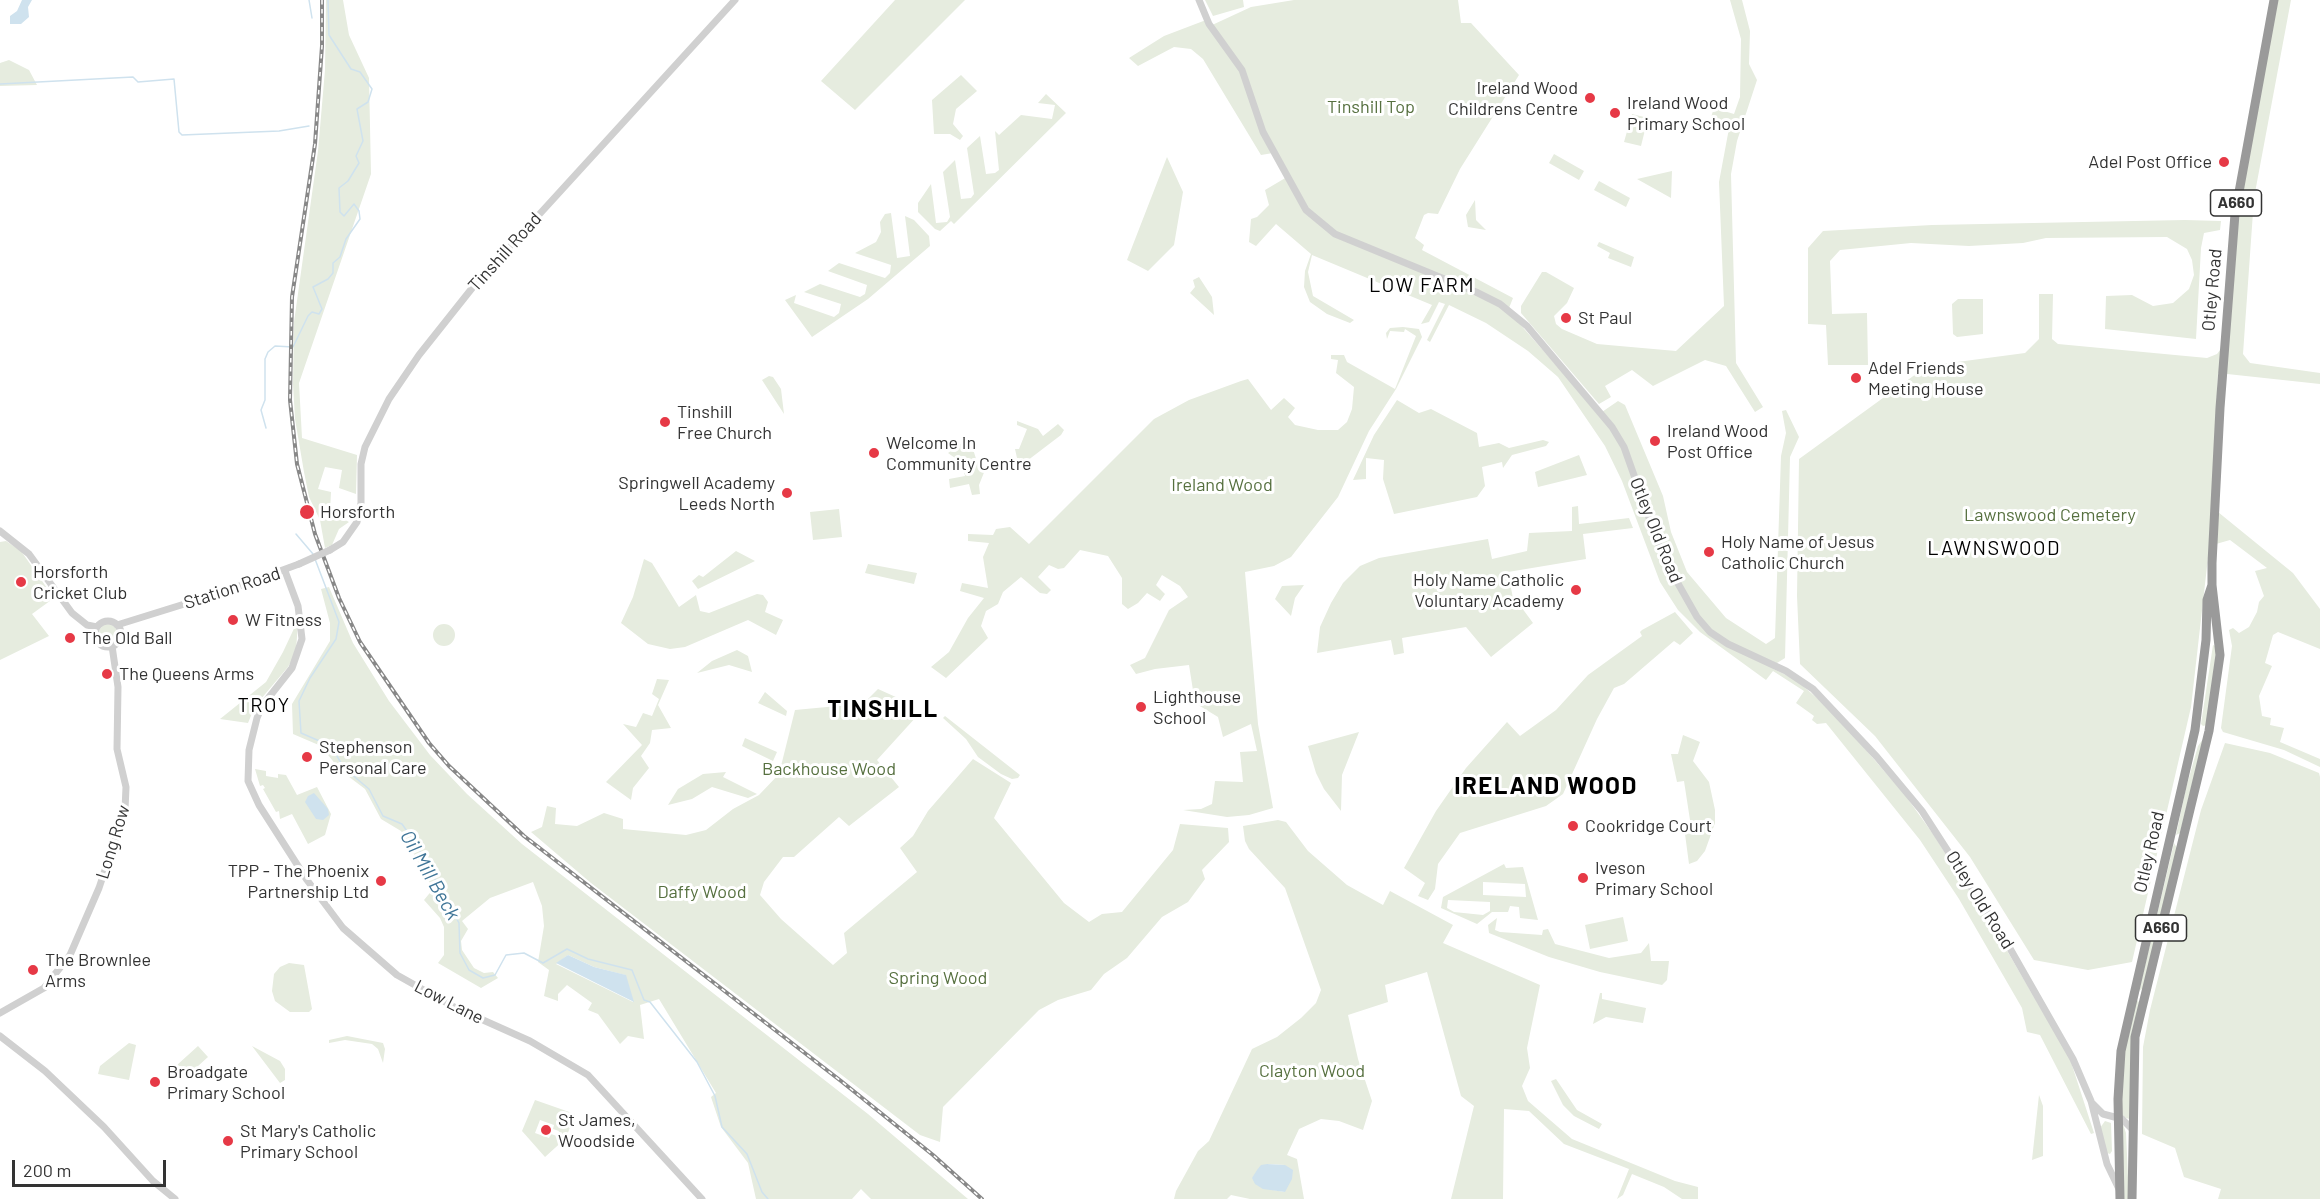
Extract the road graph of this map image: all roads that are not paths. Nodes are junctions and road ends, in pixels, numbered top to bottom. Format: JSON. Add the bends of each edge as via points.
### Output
{"nodes":[{"id":1,"x":735,"y":0,"type":"edge"},
{"id":2,"x":1198,"y":0,"type":"edge"},
{"id":3,"x":2274,"y":0,"type":"edge"},
{"id":4,"x":0,"y":531,"type":"edge"},
{"id":5,"x":343,"y":542,"type":"joint"},
{"id":6,"x":285,"y":571,"type":"junction"},
{"id":7,"x":2212,"y":585,"type":"junction"},
{"id":8,"x":117,"y":625,"type":"junction"},
{"id":9,"x":97,"y":627,"type":"junction"},
{"id":10,"x":112,"y":646,"type":"junction"},
{"id":11,"x":2133,"y":995,"type":"junction"},
{"id":12,"x":2144,"y":997,"type":"junction"},
{"id":13,"x":0,"y":1013,"type":"edge"},
{"id":14,"x":0,"y":1036,"type":"edge"},
{"id":15,"x":2091,"y":1101,"type":"junction"},
{"id":16,"x":2114,"y":1117,"type":"junction"},
{"id":17,"x":2097,"y":1128,"type":"junction"},
{"id":18,"x":2132,"y":1128,"type":"junction"},
{"id":19,"x":2119,"y":1194,"type":"edge"},
{"id":20,"x":175,"y":1199,"type":"edge"},
{"id":21,"x":702,"y":1199,"type":"edge"},
{"id":22,"x":2132,"y":1199,"type":"edge"}],
"edges":[{"from":1,"to":5,"type":"street","name":"Tinshill Road","via":[[472,287],[419,355],[389,399],[365,447],[359,513],[352,532]]},
{"from":2,"to":15,"type":"street","name":"Otley Old Road","via":[[1209,24],[1242,70],[1254,111],[1274,153],[1300,202],[1316,220],[1335,234],[1500,304],[1527,326],[1600,410],[1624,447],[1663,557],[1697,617],[1728,644],[1793,675],[1813,689],[1900,783],[2004,938],[2062,1037]]},
{"from":3,"to":7,"type":"highway","name":"Otley Road","number":"A660","via":[[2235,214]]},
{"from":4,"to":9,"type":"street","via":[[29,554],[72,613],[87,625]]},
{"from":5,"to":6,"type":"street","name":"Station Road","bridge":true},
{"from":6,"to":8,"type":"street","name":"Station Road"},
{"from":6,"to":21,"type":"street","name":"Low Lane","via":[[301,619],[300,647],[292,668],[260,712],[248,761],[250,786],[280,840],[334,919],[384,966],[588,1075]]},
{"from":7,"to":11,"type":"highway","name":"Otley Road","number":"A660","via":[[2207,600],[2195,730]]},
{"from":7,"to":12,"type":"highway","name":"Otley Road","number":"A660","via":[[2220,636],[2216,691]]},
{"from":8,"to":9,"type":"street","via":[[106,621]]},
{"from":8,"to":10,"type":"street","via":[[120,639]]},
{"from":9,"to":10,"type":"street","via":[[98,642]]},
{"from":10,"to":13,"type":"street","name":"Long Row","via":[[118,687],[117,749],[127,804],[99,888],[70,955],[44,988]]},
{"from":11,"to":12,"type":"highway"},
{"from":11,"to":16,"type":"highway","name":"Otley Road","number":"A660","via":[[2121,1051]]},
{"from":12,"to":18,"type":"highway","name":"Otley Road","number":"A660","via":[[2135,1037]]},
{"from":14,"to":20,"type":"street","via":[[68,1092]]},
{"from":15,"to":16,"type":"street","name":"Otley Old Road","via":[[2099,1112]]},
{"from":15,"to":17,"type":"street","name":"Otley Old Road"},
{"from":16,"to":17,"type":"street","via":[[2100,1120]]},
{"from":16,"to":18,"type":"street","name":"Otley Old Road"},
{"from":16,"to":19,"type":"highway","name":"Otley Road","number":"A660"},
{"from":17,"to":19,"type":"street","name":"Otley Old Road"},
{"from":18,"to":22,"type":"highway","name":"Otley Road","number":"A660"}]}
